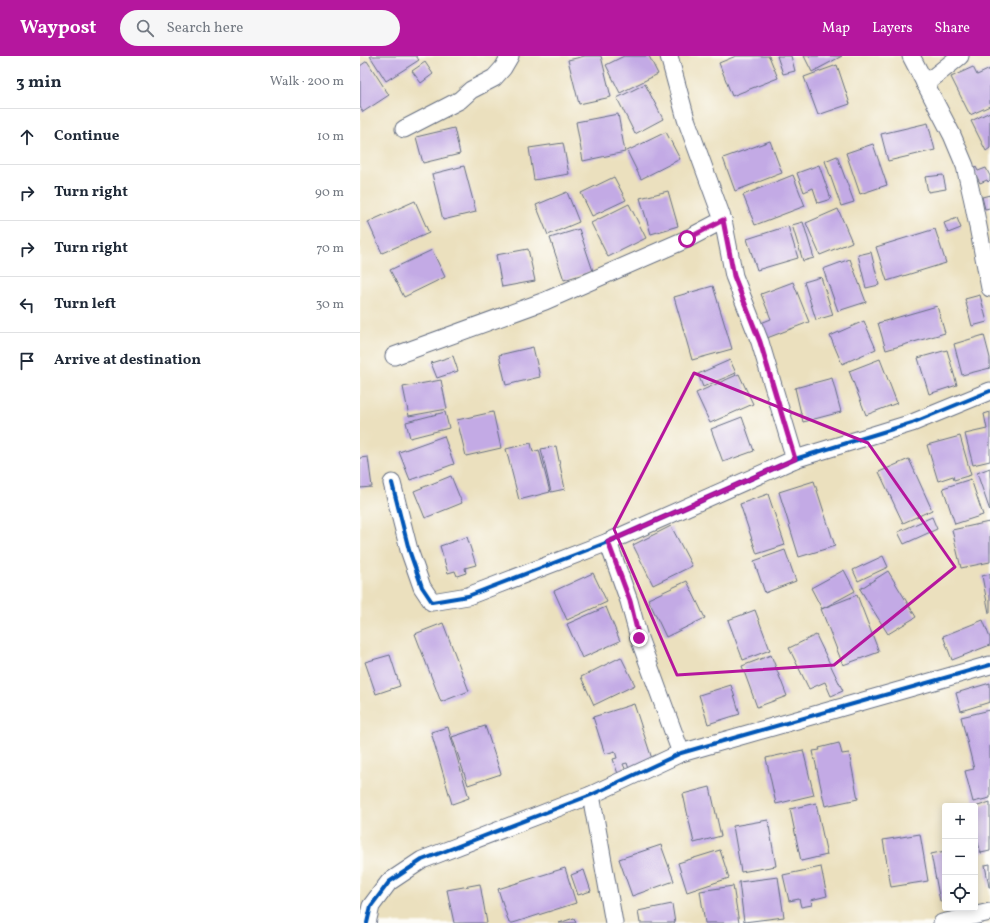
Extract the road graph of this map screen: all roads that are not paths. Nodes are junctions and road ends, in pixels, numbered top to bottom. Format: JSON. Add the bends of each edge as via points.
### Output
{"nodes":[{"id":1,"x":510,"y":56,"type":"edge"},
{"id":2,"x":670,"y":56,"type":"edge"},
{"id":3,"x":911,"y":56,"type":"edge"},
{"id":4,"x":960,"y":56,"type":"edge"},
{"id":5,"x":925,"y":84,"type":"junction"},
{"id":6,"x":404,"y":129,"type":"dead end"},
{"id":7,"x":723,"y":220,"type":"junction"},
{"id":8,"x":990,"y":288,"type":"edge"},
{"id":9,"x":394,"y":356,"type":"dead end"},
{"id":10,"x":990,"y":391,"type":"edge"},
{"id":11,"x":795,"y":459,"type":"junction"},
{"id":12,"x":392,"y":483,"type":"dead end"},
{"id":13,"x":608,"y":542,"type":"junction"},
{"id":14,"x":990,"y":665,"type":"edge"},
{"id":15,"x":681,"y":753,"type":"junction"},
{"id":16,"x":591,"y":795,"type":"junction"},
{"id":17,"x":990,"y":912,"type":"edge"},
{"id":18,"x":368,"y":923,"type":"edge"},
{"id":19,"x":614,"y":923,"type":"edge"},
{"id":20,"x":942,"y":923,"type":"edge"}],
"edges":[{"from":1,"to":6,"type":"street","via":[[494,78],[471,90],[460,100]]},
{"from":2,"to":7,"type":"street","via":[[686,119]]},
{"from":3,"to":5,"type":"street"},
{"from":4,"to":5,"type":"street"},
{"from":5,"to":8,"type":"street","via":[[965,166]]},
{"from":7,"to":9,"type":"street","via":[[687,239],[544,301]]},
{"from":7,"to":11,"type":"street","via":[[734,276],[760,342]]},
{"from":10,"to":11,"type":"street","via":[[912,423]]},
{"from":11,"to":13,"type":"street"},
{"from":12,"to":13,"type":"street","via":[[409,550],[422,587],[432,602],[468,596]]},
{"from":13,"to":15,"type":"street","via":[[630,601],[639,638]]},
{"from":14,"to":15,"type":"street"},
{"from":15,"to":16,"type":"street"},
{"from":16,"to":18,"type":"street","via":[[422,860],[389,882],[371,906]]},
{"from":16,"to":19,"type":"street"},
{"from":17,"to":20,"type":"street"}]}
